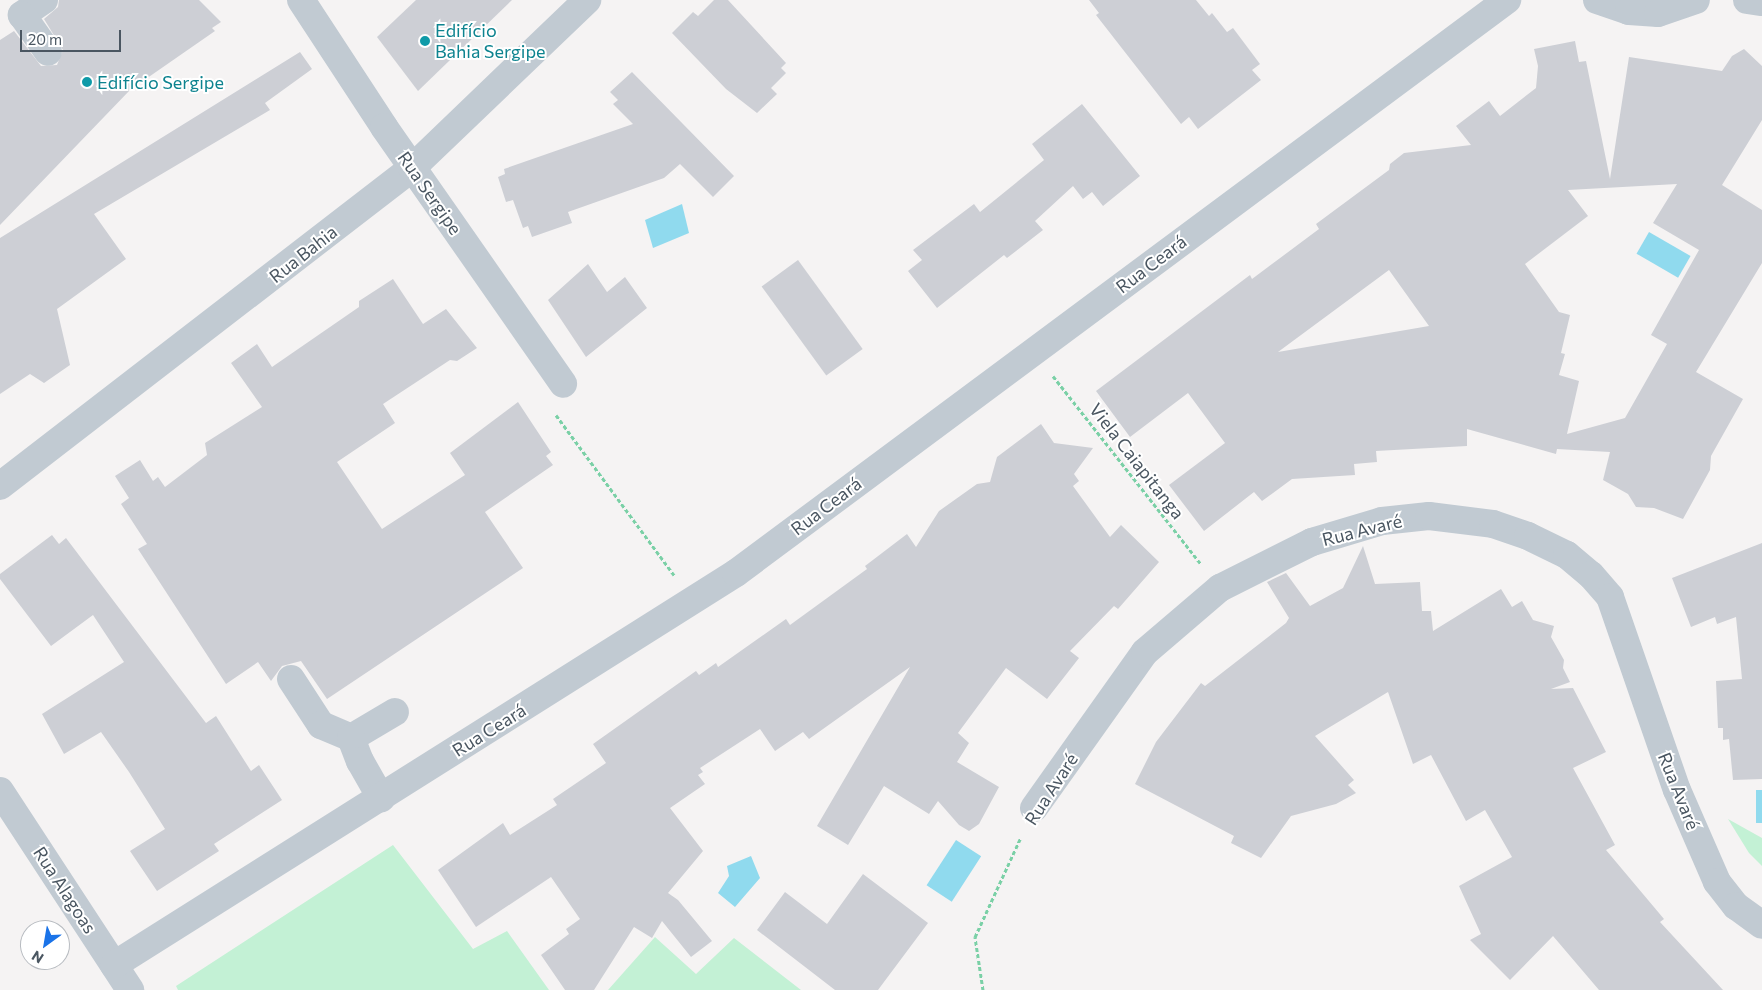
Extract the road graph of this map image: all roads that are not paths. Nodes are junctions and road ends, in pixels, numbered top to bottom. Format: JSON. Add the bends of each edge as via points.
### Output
{"nodes":[{"id":1,"x":44,"y":0,"type":"edge"},
{"id":2,"x":301,"y":0,"type":"edge"},
{"id":3,"x":586,"y":0,"type":"edge"},
{"id":4,"x":1507,"y":0,"type":"edge"},
{"id":5,"x":1597,"y":0,"type":"edge"},
{"id":6,"x":1696,"y":0,"type":"edge"},
{"id":7,"x":1747,"y":0,"type":"edge"},
{"id":8,"x":1762,"y":2,"type":"edge"},
{"id":9,"x":48,"y":52,"type":"dead end"},
{"id":10,"x":412,"y":168,"type":"junction"},
{"id":11,"x":563,"y":384,"type":"road end"},
{"id":12,"x":0,"y":486,"type":"edge"},
{"id":13,"x":291,"y":679,"type":"dead end"},
{"id":14,"x":395,"y":712,"type":"dead end"},
{"id":15,"x":352,"y":738,"type":"junction"},
{"id":16,"x":0,"y":791,"type":"edge"},
{"id":17,"x":381,"y":798,"type":"junction"},
{"id":18,"x":1034,"y":808,"type":"road end"},
{"id":19,"x":1762,"y":925,"type":"edge"},
{"id":20,"x":114,"y":966,"type":"junction"},
{"id":21,"x":130,"y":990,"type":"edge"}],
"edges":[{"from":1,"to":9,"type":"street","via":[[22,15]]},
{"from":2,"to":10,"type":"street","name":"Rua Sergipe"},
{"from":3,"to":10,"type":"street","name":"Rua Bahia"},
{"from":4,"to":17,"type":"street","name":"Rua Ceará","via":[[694,602]]},
{"from":5,"to":6,"type":"street","via":[[1629,11],[1658,14]]},
{"from":7,"to":8,"type":"street"},
{"from":10,"to":11,"type":"street","name":"Rua Sergipe"},
{"from":10,"to":12,"type":"street","name":"Rua Bahia"},
{"from":13,"to":15,"type":"street","via":[[322,725]]},
{"from":14,"to":15,"type":"street"},
{"from":15,"to":17,"type":"street","via":[[360,761]]},
{"from":16,"to":20,"type":"street","name":"Rua Alagoas"},
{"from":17,"to":20,"type":"street","name":"Rua Ceará"},
{"from":18,"to":19,"type":"street","name":"Rua Avaré","via":[[1145,652],[1179,619],[1220,588],[1312,542],[1382,521],[1429,516],[1493,524],[1567,555],[1610,597],[1677,790],[1717,882],[1736,906]]},
{"from":20,"to":21,"type":"street","name":"Rua Alagoas"}]}
